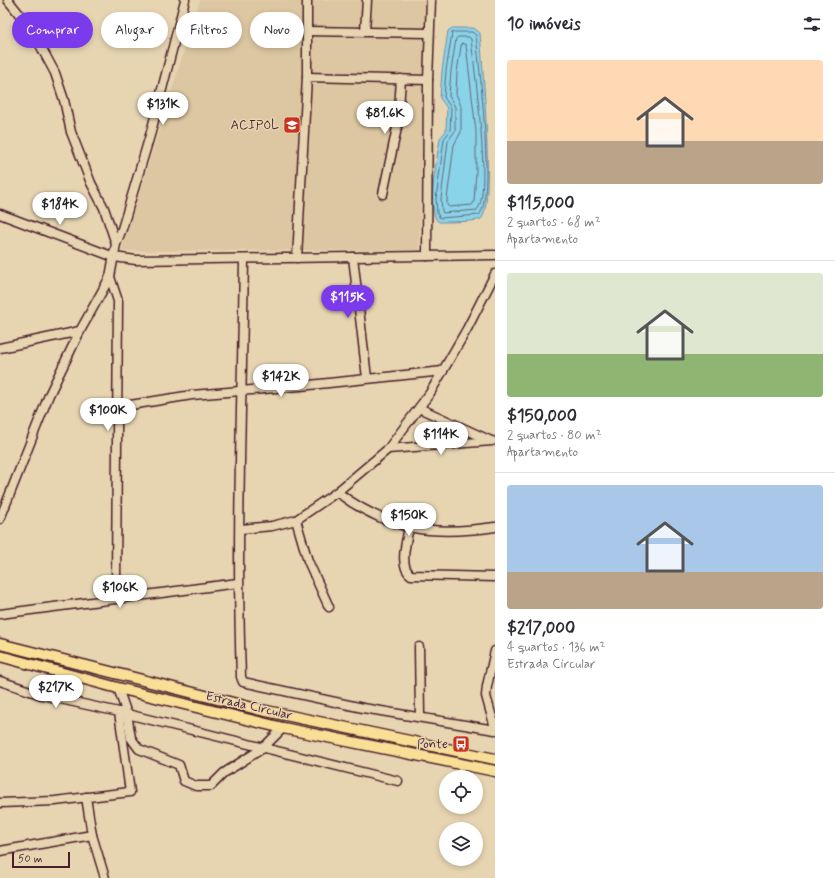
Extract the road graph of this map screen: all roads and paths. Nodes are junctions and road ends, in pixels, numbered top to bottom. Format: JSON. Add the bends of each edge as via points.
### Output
{"nodes":[{"id":1,"x":8,"y":0,"type":"edge"},
{"id":2,"x":185,"y":0,"type":"edge"},
{"id":3,"x":307,"y":0,"type":"edge"},
{"id":4,"x":367,"y":0,"type":"edge"},
{"id":5,"x":431,"y":0,"type":"edge"},
{"id":6,"x":307,"y":31,"type":"junction"},
{"id":7,"x":365,"y":32,"type":"junction"},
{"id":8,"x":429,"y":33,"type":"junction"},
{"id":9,"x":307,"y":77,"type":"junction"},
{"id":10,"x":401,"y":79,"type":"junction"},
{"id":11,"x":428,"y":80,"type":"junction"},
{"id":12,"x":383,"y":194,"type":"dead end"},
{"id":13,"x":0,"y":214,"type":"edge"},
{"id":14,"x":116,"y":244,"type":"junction"},
{"id":15,"x":495,"y":255,"type":"edge"},
{"id":16,"x":427,"y":256,"type":"junction"},
{"id":17,"x":114,"y":257,"type":"junction"},
{"id":18,"x":352,"y":257,"type":"junction"},
{"id":19,"x":298,"y":258,"type":"junction"},
{"id":20,"x":244,"y":259,"type":"junction"},
{"id":21,"x":495,"y":274,"type":"edge"},
{"id":22,"x":110,"y":277,"type":"junction"},
{"id":23,"x":80,"y":331,"type":"junction"},
{"id":24,"x":0,"y":348,"type":"edge"},
{"id":25,"x":443,"y":370,"type":"junction"},
{"id":26,"x":366,"y":378,"type":"junction"},
{"id":27,"x":242,"y":391,"type":"junction"},
{"id":28,"x":118,"y":407,"type":"junction"},
{"id":29,"x":420,"y":408,"type":"junction"},
{"id":30,"x":493,"y":442,"type":"edge"},
{"id":31,"x":388,"y":449,"type":"junction"},
{"id":32,"x":337,"y":492,"type":"junction"},
{"id":33,"x":0,"y":520,"type":"edge"},
{"id":34,"x":296,"y":520,"type":"junction"},
{"id":35,"x":409,"y":527,"type":"junction"},
{"id":36,"x":495,"y":527,"type":"edge"},
{"id":37,"x":241,"y":529,"type":"junction"},
{"id":38,"x":495,"y":577,"type":"edge"},
{"id":39,"x":238,"y":583,"type":"junction"},
{"id":40,"x":116,"y":584,"type":"dead end"},
{"id":41,"x":329,"y":607,"type":"dead end"},
{"id":42,"x":0,"y":614,"type":"edge"},
{"id":43,"x":0,"y":644,"type":"edge"},
{"id":44,"x":419,"y":647,"type":"dead end"},
{"id":45,"x":495,"y":650,"type":"edge"},
{"id":46,"x":0,"y":656,"type":"edge"},
{"id":47,"x":0,"y":681,"type":"edge"},
{"id":48,"x":118,"y":688,"type":"junction"},
{"id":49,"x":123,"y":713,"type":"junction"},
{"id":50,"x":420,"y":717,"type":"junction"},
{"id":51,"x":283,"y":728,"type":"junction"},
{"id":52,"x":495,"y":729,"type":"edge"},
{"id":53,"x":263,"y":748,"type":"junction"},
{"id":54,"x":495,"y":759,"type":"edge"},
{"id":55,"x":495,"y":771,"type":"edge"},
{"id":56,"x":398,"y":781,"type":"dead end"},
{"id":57,"x":86,"y":797,"type":"junction"},
{"id":58,"x":0,"y":803,"type":"edge"},
{"id":59,"x":92,"y":835,"type":"junction"},
{"id":60,"x":0,"y":850,"type":"edge"},
{"id":61,"x":105,"y":878,"type":"edge"}],
"edges":[{"from":1,"to":14,"type":"street","via":[[32,30],[55,73],[71,132],[104,208]]},
{"from":2,"to":14,"type":"street","via":[[151,132]]},
{"from":3,"to":6,"type":"street"},
{"from":4,"to":7,"type":"street"},
{"from":5,"to":8,"type":"street"},
{"from":6,"to":7,"type":"street"},
{"from":6,"to":9,"type":"street"},
{"from":7,"to":8,"type":"street"},
{"from":8,"to":11,"type":"street"},
{"from":9,"to":10,"type":"street"},
{"from":9,"to":19,"type":"street"},
{"from":10,"to":11,"type":"street"},
{"from":10,"to":12,"type":"street","via":[[398,123]]},
{"from":11,"to":16,"type":"street"},
{"from":13,"to":17,"type":"street"},
{"from":14,"to":17,"type":"street"},
{"from":15,"to":16,"type":"street"},
{"from":16,"to":18,"type":"street"},
{"from":17,"to":20,"type":"street","via":[[136,260]]},
{"from":17,"to":22,"type":"street"},
{"from":18,"to":19,"type":"street"},
{"from":18,"to":26,"type":"street"},
{"from":19,"to":20,"type":"street"},
{"from":20,"to":27,"type":"street"},
{"from":21,"to":25,"type":"street"},
{"from":22,"to":23,"type":"street"},
{"from":22,"to":28,"type":"street","via":[[118,301]]},
{"from":23,"to":24,"type":"street"},
{"from":23,"to":33,"type":"street","via":[[50,395]]},
{"from":25,"to":26,"type":"street"},
{"from":25,"to":29,"type":"street"},
{"from":26,"to":27,"type":"street"},
{"from":27,"to":28,"type":"street","via":[[192,395]]},
{"from":27,"to":37,"type":"street"},
{"from":28,"to":40,"type":"street"},
{"from":29,"to":30,"type":"street"},
{"from":29,"to":31,"type":"street"},
{"from":30,"to":31,"type":"street"},
{"from":31,"to":32,"type":"street"},
{"from":32,"to":34,"type":"street"},
{"from":32,"to":35,"type":"street","via":[[355,505]]},
{"from":34,"to":37,"type":"street","via":[[272,526]]},
{"from":34,"to":41,"type":"street","via":[[308,561]]},
{"from":35,"to":36,"type":"street","via":[[443,532]]},
{"from":35,"to":38,"type":"street","via":[[404,565],[411,575]]},
{"from":37,"to":39,"type":"street"},
{"from":39,"to":42,"type":"street"},
{"from":39,"to":50,"type":"street","via":[[243,682],[363,708]]},
{"from":43,"to":54,"type":"main road","name":"Estrada Circular","via":[[257,709]]},
{"from":44,"to":50,"type":"street"},
{"from":45,"to":52,"type":"street","via":[[486,696]]},
{"from":46,"to":48,"type":"main road","name":"Estrada Circular"},
{"from":47,"to":49,"type":"street","via":[[42,695]]},
{"from":48,"to":49,"type":"street"},
{"from":48,"to":51,"type":"main road","name":"Estrada Circular"},
{"from":49,"to":53,"type":"street"},
{"from":49,"to":53,"type":"street","via":[[131,738],[139,749],[179,765],[184,781],[196,786],[210,786],[224,773]]},
{"from":49,"to":57,"type":"street","via":[[130,792]]},
{"from":50,"to":52,"type":"street"},
{"from":51,"to":53,"type":"street"},
{"from":51,"to":55,"type":"main road","name":"Estrada Circular"},
{"from":53,"to":56,"type":"street"},
{"from":57,"to":58,"type":"street"},
{"from":57,"to":59,"type":"street"},
{"from":59,"to":60,"type":"street"},
{"from":59,"to":61,"type":"street"}]}
